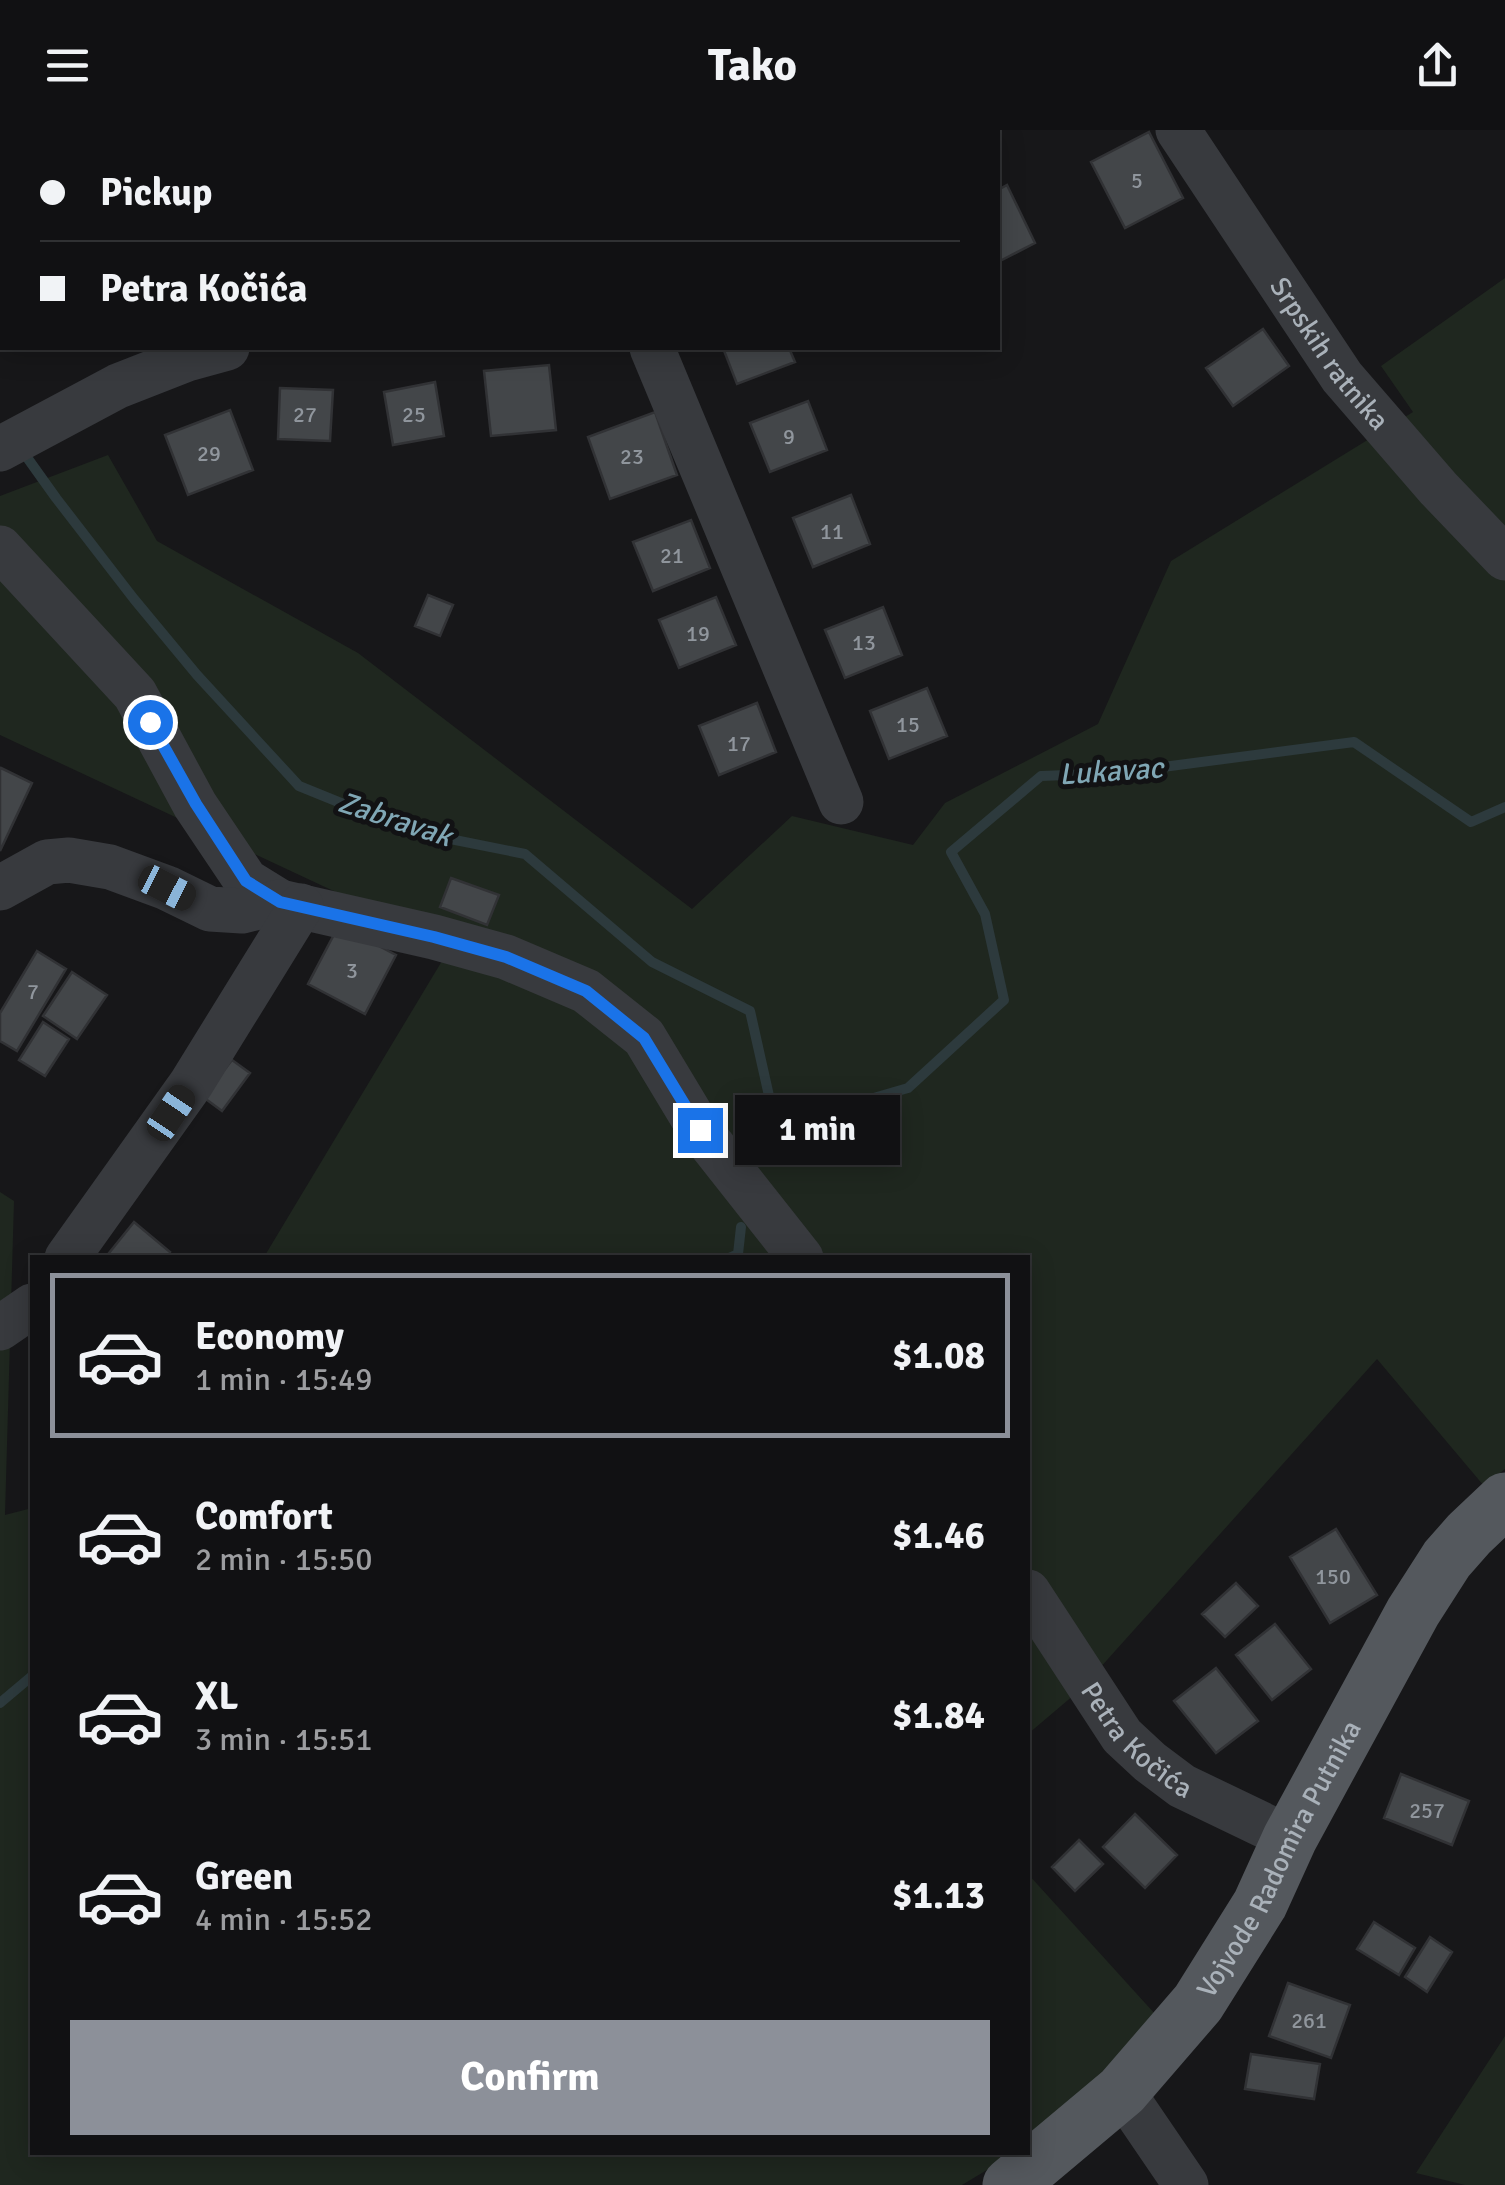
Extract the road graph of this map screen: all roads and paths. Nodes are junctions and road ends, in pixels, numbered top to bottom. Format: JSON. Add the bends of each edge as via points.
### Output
{"nodes":[{"id":1,"x":1178,"y":130,"type":"edge"},
{"id":2,"x":221,"y":350,"type":"edge"},
{"id":3,"x":653,"y":350,"type":"edge"},
{"id":4,"x":0,"y":449,"type":"edge"},
{"id":5,"x":0,"y":548,"type":"edge"},
{"id":6,"x":1505,"y":558,"type":"edge"},
{"id":7,"x":841,"y":802,"type":"dead end"},
{"id":8,"x":0,"y":888,"type":"edge"},
{"id":9,"x":290,"y":904,"type":"junction"},
{"id":10,"x":69,"y":1255,"type":"edge"},
{"id":11,"x":799,"y":1255,"type":"edge"},
{"id":12,"x":30,"y":1307,"type":"edge"},
{"id":13,"x":0,"y":1328,"type":"edge"},
{"id":14,"x":1505,"y":1500,"type":"edge"},
{"id":15,"x":1030,"y":1595,"type":"edge"},
{"id":16,"x":1290,"y":1838,"type":"junction"},
{"id":17,"x":1122,"y":2092,"type":"junction"},
{"id":18,"x":1010,"y":2185,"type":"edge"},
{"id":19,"x":1186,"y":2185,"type":"edge"}],
"edges":[{"from":1,"to":6,"type":"street","name":"Srpskih ratnika","via":[[1342,377]]},
{"from":2,"to":4,"type":"street","via":[[118,386]]},
{"from":3,"to":7,"type":"street"},
{"from":5,"to":9,"type":"street","via":[[135,694],[246,881]]},
{"from":8,"to":9,"type":"street","via":[[47,862],[69,860],[110,867],[210,909]]},
{"from":9,"to":10,"type":"street","via":[[191,1084]]},
{"from":9,"to":11,"type":"street","via":[[506,957],[586,991],[644,1038],[700,1130]]},
{"from":12,"to":13,"type":"street"},
{"from":14,"to":16,"type":"main road","name":"Vojvode Radomira Putnika","via":[[1447,1559],[1413,1612]]},
{"from":15,"to":16,"type":"street","name":"Petra Kočića","via":[[1122,1736],[1182,1786]]},
{"from":16,"to":17,"type":"main road","name":"Vojvode Radomira Putnika","via":[[1260,1904],[1198,2003]]},
{"from":17,"to":18,"type":"main road","name":"Vojvode Radomira Putnika"},
{"from":17,"to":19,"type":"street"}]}
